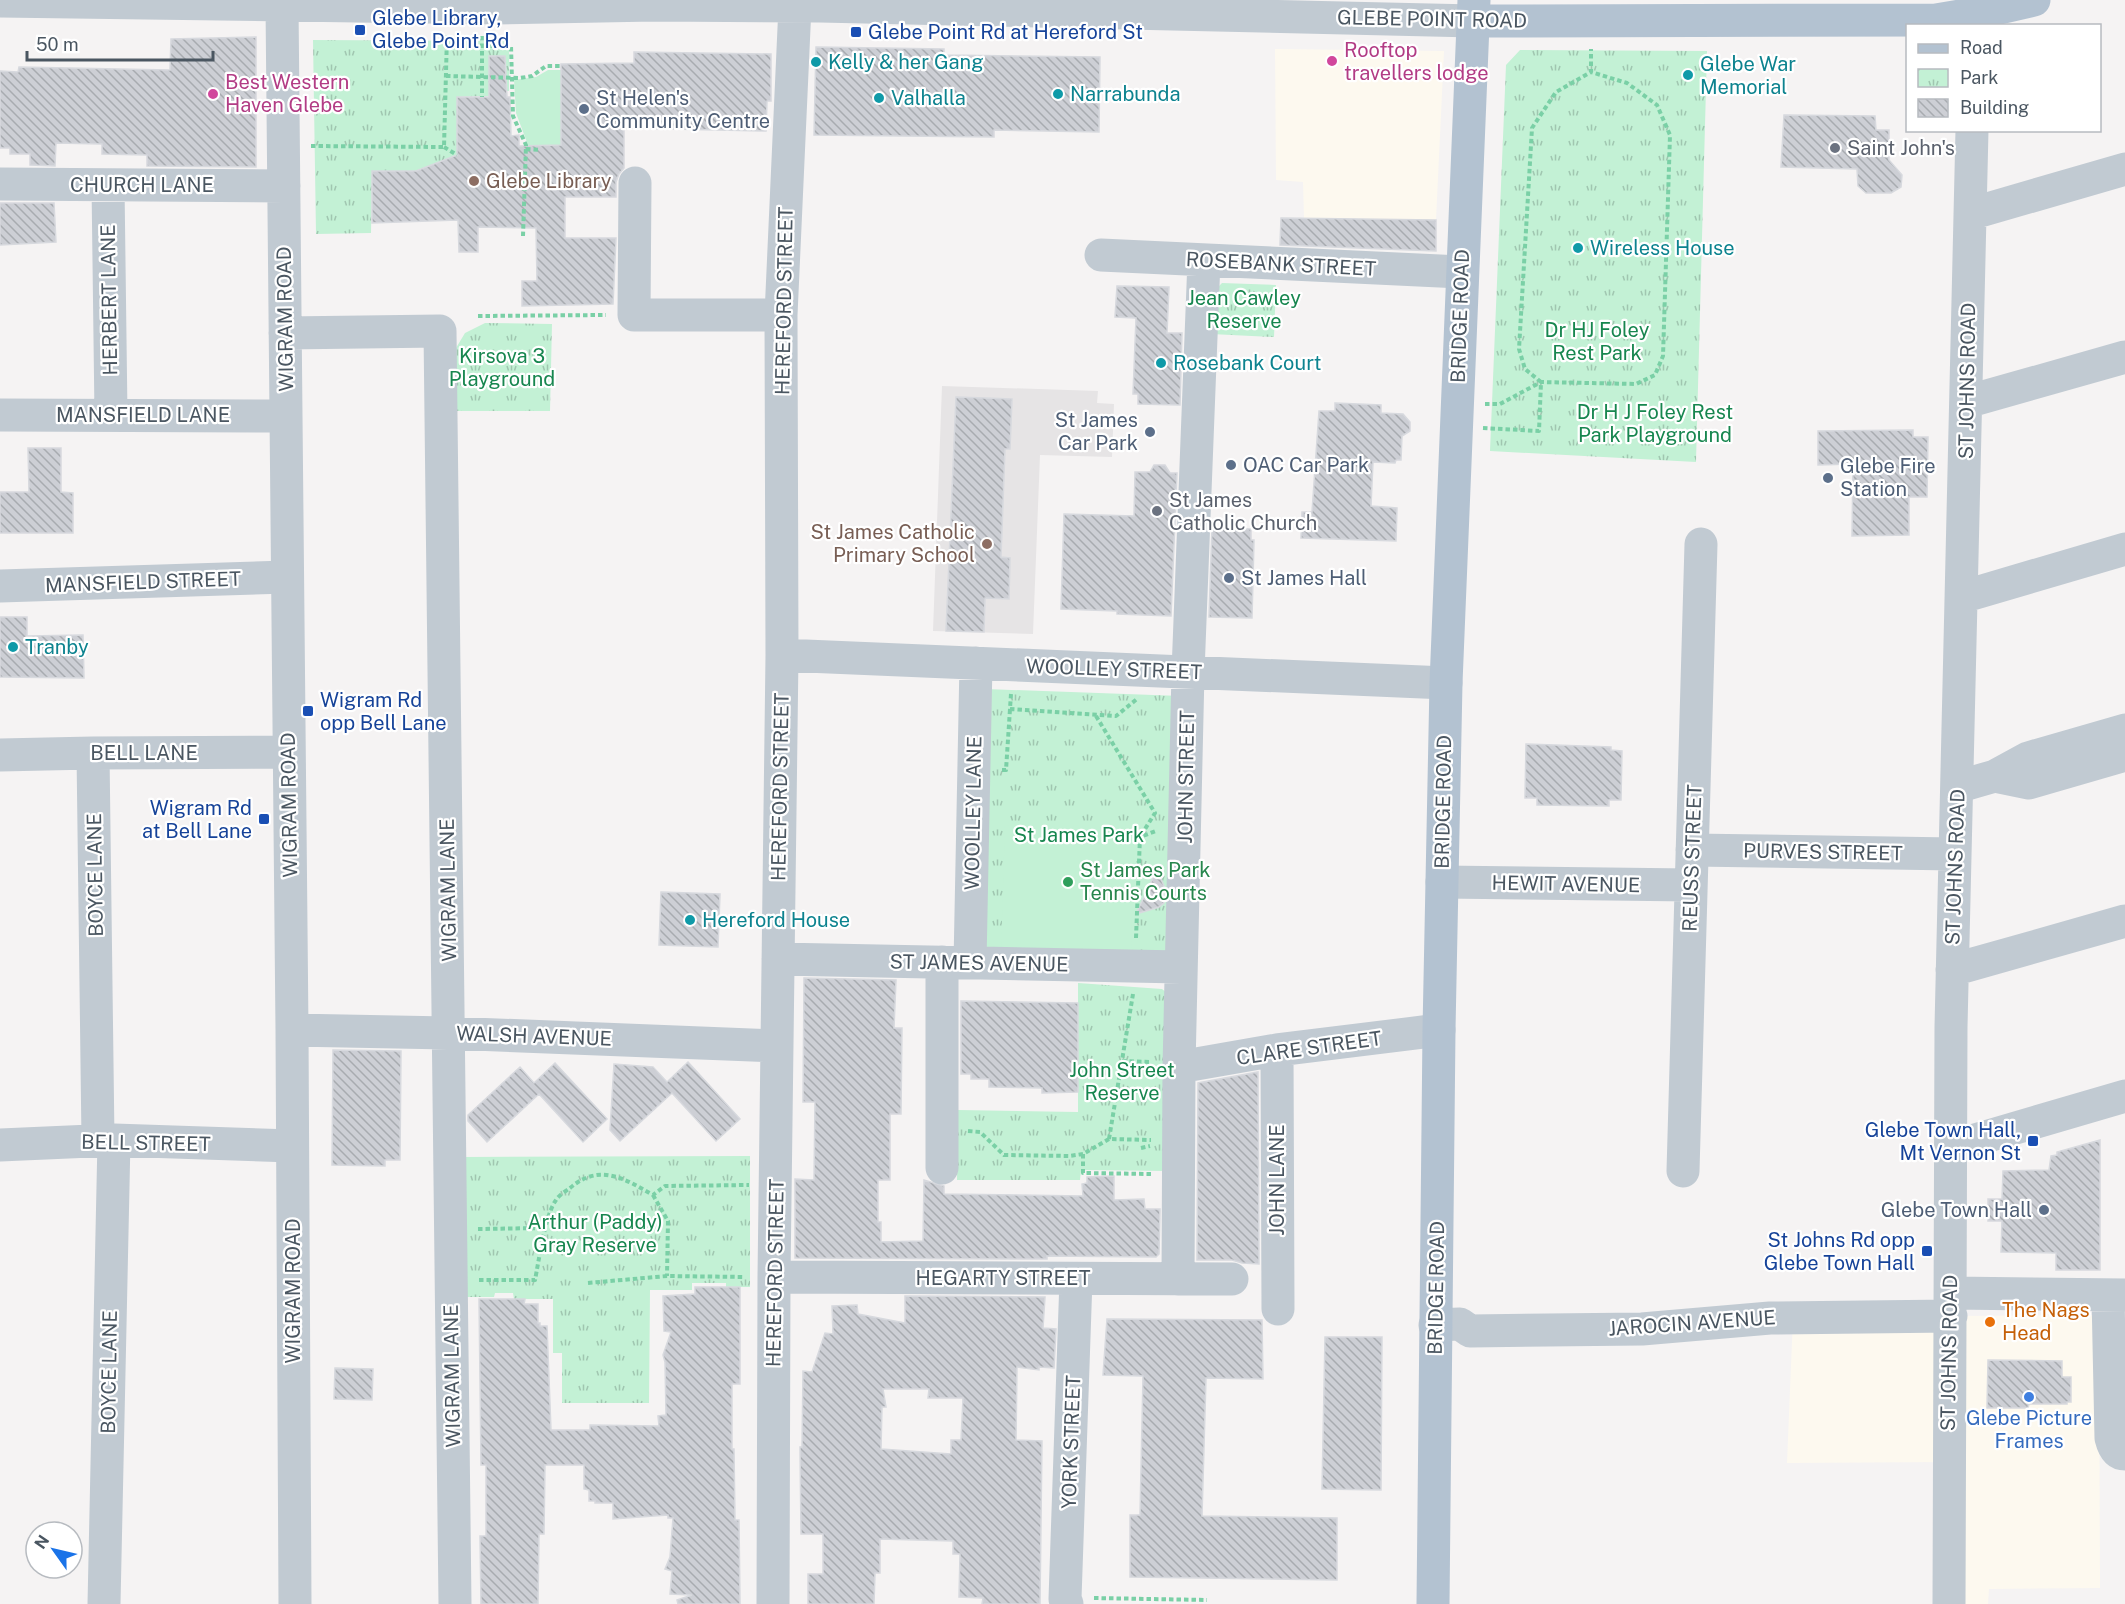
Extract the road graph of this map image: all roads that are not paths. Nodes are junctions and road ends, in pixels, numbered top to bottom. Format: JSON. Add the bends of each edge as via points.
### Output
{"nodes":[{"id":1,"x":2034,"y":0,"type":"edge"},
{"id":2,"x":0,"y":1,"type":"edge"},
{"id":3,"x":102,"y":1,"type":"edge"},
{"id":4,"x":654,"y":3,"type":"edge"},
{"id":5,"x":282,"y":5,"type":"junction"},
{"id":6,"x":795,"y":6,"type":"junction"},
{"id":7,"x":1126,"y":6,"type":"edge"},
{"id":8,"x":1474,"y":10,"type":"edge"},
{"id":9,"x":1978,"y":13,"type":"edge"},
{"id":10,"x":1972,"y":132,"type":"edge"},
{"id":11,"x":2125,"y":169,"type":"edge"},
{"id":12,"x":635,"y":183,"type":"dead end"},
{"id":13,"x":0,"y":184,"type":"edge"},
{"id":14,"x":108,"y":185,"type":"junction"},
{"id":15,"x":284,"y":186,"type":"junction"},
{"id":16,"x":1970,"y":214,"type":"junction"},
{"id":17,"x":1101,"y":255,"type":"dead end"},
{"id":18,"x":1204,"y":260,"type":"junction"},
{"id":19,"x":1461,"y":272,"type":"junction"},
{"id":20,"x":781,"y":315,"type":"junction"},
{"id":21,"x":285,"y":333,"type":"junction"},
{"id":22,"x":2125,"y":357,"type":"edge"},
{"id":23,"x":1966,"y":402,"type":"junction"},
{"id":24,"x":0,"y":415,"type":"edge"},
{"id":25,"x":111,"y":415,"type":"junction"},
{"id":26,"x":286,"y":416,"type":"junction"},
{"id":27,"x":1701,"y":544,"type":"dead end"},
{"id":28,"x":2125,"y":549,"type":"edge"},
{"id":29,"x":287,"y":577,"type":"junction"},
{"id":30,"x":0,"y":586,"type":"edge"},
{"id":31,"x":1962,"y":597,"type":"junction"},
{"id":32,"x":782,"y":655,"type":"junction"},
{"id":33,"x":976,"y":663,"type":"junction"},
{"id":34,"x":1188,"y":672,"type":"junction"},
{"id":35,"x":1446,"y":683,"type":"junction"},
{"id":36,"x":2125,"y":730,"type":"edge"},
{"id":37,"x":289,"y":752,"type":"junction"},
{"id":38,"x":93,"y":753,"type":"junction"},
{"id":39,"x":0,"y":755,"type":"edge"},
{"id":40,"x":2125,"y":755,"type":"edge"},
{"id":41,"x":1995,"y":776,"type":"junction"},
{"id":42,"x":1957,"y":787,"type":"junction"},
{"id":43,"x":1692,"y":850,"type":"junction"},
{"id":44,"x":1954,"y":855,"type":"junction"},
{"id":45,"x":1442,"y":882,"type":"junction"},
{"id":46,"x":1690,"y":885,"type":"junction"},
{"id":47,"x":2125,"y":921,"type":"edge"},
{"id":48,"x":778,"y":959,"type":"junction"},
{"id":49,"x":956,"y":963,"type":"junction"},
{"id":50,"x":1181,"y":967,"type":"junction"},
{"id":51,"x":1952,"y":970,"type":"junction"},
{"id":52,"x":292,"y":1030,"type":"junction"},
{"id":53,"x":1438,"y":1030,"type":"junction"},
{"id":54,"x":448,"y":1032,"type":"junction"},
{"id":55,"x":777,"y":1046,"type":"junction"},
{"id":56,"x":1277,"y":1050,"type":"junction"},
{"id":57,"x":1179,"y":1067,"type":"junction"},
{"id":58,"x":2125,"y":1096,"type":"edge"},
{"id":59,"x":106,"y":1140,"type":"junction"},
{"id":60,"x":0,"y":1145,"type":"edge"},
{"id":61,"x":292,"y":1146,"type":"junction"},
{"id":62,"x":1951,"y":1147,"type":"junction"},
{"id":63,"x":942,"y":1168,"type":"dead end"},
{"id":64,"x":1683,"y":1171,"type":"dead end"},
{"id":65,"x":760,"y":1277,"type":"junction"},
{"id":66,"x":1076,"y":1279,"type":"junction"},
{"id":67,"x":1178,"y":1279,"type":"junction"},
{"id":68,"x":1232,"y":1279,"type":"dead end"},
{"id":69,"x":2117,"y":1295,"type":"edge"},
{"id":70,"x":1951,"y":1304,"type":"junction"},
{"id":71,"x":1278,"y":1309,"type":"dead end"},
{"id":72,"x":1435,"y":1325,"type":"junction"},
{"id":73,"x":2125,"y":1454,"type":"edge"},
{"id":74,"x":1078,"y":1600,"type":"edge"},
{"id":75,"x":105,"y":1604,"type":"edge"},
{"id":76,"x":295,"y":1604,"type":"edge"},
{"id":77,"x":455,"y":1604,"type":"edge"},
{"id":78,"x":773,"y":1604,"type":"edge"},
{"id":79,"x":1433,"y":1604,"type":"edge"},
{"id":80,"x":1949,"y":1604,"type":"edge"}],
"edges":[{"from":1,"to":9,"type":"main road","name":"GLEBE POINT ROAD"},
{"from":2,"to":3,"type":"street","name":"GLEBE POINT ROAD"},
{"from":3,"to":5,"type":"street","name":"GLEBE POINT ROAD"},
{"from":4,"to":5,"type":"street","name":"GLEBE POINT ROAD","via":[[496,8]]},
{"from":4,"to":6,"type":"street","name":"GLEBE POINT ROAD"},
{"from":5,"to":15,"type":"street","name":"WIGRAM ROAD"},
{"from":6,"to":7,"type":"street","name":"GLEBE POINT ROAD"},
{"from":6,"to":20,"type":"street","name":"HEREFORD STREET"},
{"from":7,"to":8,"type":"street","name":"GLEBE POINT ROAD"},
{"from":8,"to":9,"type":"main road","name":"GLEBE POINT ROAD","via":[[1592,22],[1936,20]]},
{"from":8,"to":19,"type":"main road","name":"BRIDGE ROAD"},
{"from":10,"to":16,"type":"street","name":"ST JOHNS ROAD"},
{"from":11,"to":16,"type":"street"},
{"from":12,"to":20,"type":"street","via":[[634,315]]},
{"from":13,"to":14,"type":"street","name":"CHURCH LANE"},
{"from":14,"to":15,"type":"street","name":"CHURCH LANE"},
{"from":14,"to":25,"type":"street","name":"HERBERT LANE"},
{"from":15,"to":21,"type":"street","name":"WIGRAM ROAD"},
{"from":16,"to":23,"type":"street","name":"ST JOHNS ROAD"},
{"from":17,"to":18,"type":"street","name":"ROSEBANK STREET"},
{"from":18,"to":19,"type":"street","name":"ROSEBANK STREET"},
{"from":18,"to":34,"type":"street","name":"JOHN STREET"},
{"from":19,"to":35,"type":"main road","name":"BRIDGE ROAD"},
{"from":20,"to":32,"type":"street","name":"HEREFORD STREET"},
{"from":21,"to":26,"type":"street","name":"WIGRAM ROAD"},
{"from":21,"to":54,"type":"street","name":"WIGRAM LANE","via":[[440,331]]},
{"from":22,"to":23,"type":"street"},
{"from":23,"to":31,"type":"street","name":"ST JOHNS ROAD"},
{"from":24,"to":25,"type":"street","name":"MANSFIELD LANE"},
{"from":25,"to":26,"type":"street","name":"MANSFIELD LANE"},
{"from":26,"to":29,"type":"street","name":"WIGRAM ROAD"},
{"from":27,"to":43,"type":"street","name":"REUSS STREET"},
{"from":28,"to":31,"type":"street"},
{"from":29,"to":30,"type":"street","name":"MANSFIELD STREET"},
{"from":29,"to":37,"type":"street","name":"WIGRAM ROAD"},
{"from":31,"to":42,"type":"street","name":"ST JOHNS ROAD"},
{"from":32,"to":33,"type":"street","name":"WOOLLEY STREET"},
{"from":32,"to":48,"type":"street","name":"HEREFORD STREET"},
{"from":33,"to":34,"type":"street","name":"WOOLLEY STREET"},
{"from":33,"to":49,"type":"street","name":"WOOLLEY LANE"},
{"from":34,"to":35,"type":"street","name":"WOOLLEY STREET"},
{"from":34,"to":50,"type":"street","name":"JOHN STREET"},
{"from":35,"to":45,"type":"main road","name":"BRIDGE ROAD"},
{"from":36,"to":41,"type":"street","via":[[2028,758]]},
{"from":37,"to":38,"type":"street","name":"BELL LANE"},
{"from":37,"to":52,"type":"street","name":"WIGRAM ROAD"},
{"from":38,"to":39,"type":"street","name":"BELL LANE"},
{"from":38,"to":59,"type":"street","name":"BOYCE LANE"},
{"from":40,"to":41,"type":"street","via":[[2029,783]]},
{"from":41,"to":42,"type":"street"},
{"from":42,"to":44,"type":"street","name":"ST JOHNS ROAD"},
{"from":43,"to":44,"type":"street","name":"PURVES STREET"},
{"from":43,"to":46,"type":"street","name":"REUSS STREET"},
{"from":44,"to":51,"type":"street","name":"ST JOHNS ROAD"},
{"from":45,"to":46,"type":"street","name":"HEWIT AVENUE"},
{"from":45,"to":53,"type":"main road","name":"BRIDGE ROAD"},
{"from":46,"to":64,"type":"street","name":"REUSS STREET"},
{"from":47,"to":51,"type":"street"},
{"from":48,"to":49,"type":"street","name":"ST JAMES AVENUE"},
{"from":48,"to":55,"type":"street","name":"HEREFORD STREET"},
{"from":49,"to":50,"type":"street","name":"ST JAMES AVENUE"},
{"from":49,"to":63,"type":"street","name":"WOOLLEY LANE"},
{"from":50,"to":57,"type":"street","name":"JOHN STREET"},
{"from":51,"to":62,"type":"street","name":"ST JOHNS ROAD"},
{"from":52,"to":54,"type":"street","name":"WALSH AVENUE"},
{"from":52,"to":61,"type":"street","name":"WIGRAM ROAD"},
{"from":53,"to":56,"type":"street","name":"CLARE STREET"},
{"from":53,"to":72,"type":"main road","name":"BRIDGE ROAD"},
{"from":54,"to":55,"type":"street","name":"WALSH AVENUE"},
{"from":54,"to":77,"type":"street","name":"WIGRAM LANE"},
{"from":55,"to":65,"type":"street","name":"HEREFORD STREET"},
{"from":56,"to":57,"type":"street","name":"CLARE STREET"},
{"from":56,"to":71,"type":"street","name":"JOHN LANE"},
{"from":57,"to":67,"type":"street","name":"JOHN STREET"},
{"from":58,"to":62,"type":"street"},
{"from":59,"to":60,"type":"street","name":"BELL STREET"},
{"from":59,"to":61,"type":"street","name":"BELL STREET"},
{"from":59,"to":75,"type":"street","name":"BOYCE LANE"},
{"from":61,"to":76,"type":"street","name":"WIGRAM ROAD"},
{"from":62,"to":70,"type":"street","name":"ST JOHNS ROAD"},
{"from":65,"to":66,"type":"street","name":"HEGARTY STREET"},
{"from":65,"to":78,"type":"street","name":"HEREFORD STREET"},
{"from":66,"to":67,"type":"street","name":"HEGARTY STREET"},
{"from":66,"to":74,"type":"street","name":"YORK STREET","via":[[1065,1599]]},
{"from":67,"to":68,"type":"street","name":"HEGARTY STREET"},
{"from":69,"to":70,"type":"street","name":"JAROCIN AVENUE"},
{"from":69,"to":73,"type":"street","via":[[2111,1438],[2114,1449]]},
{"from":70,"to":72,"type":"street","name":"JAROCIN AVENUE","via":[[1642,1329],[1470,1331],[1460,1324]]},
{"from":70,"to":80,"type":"street","name":"ST JOHNS ROAD"},
{"from":72,"to":79,"type":"main road","name":"BRIDGE ROAD"}]}
